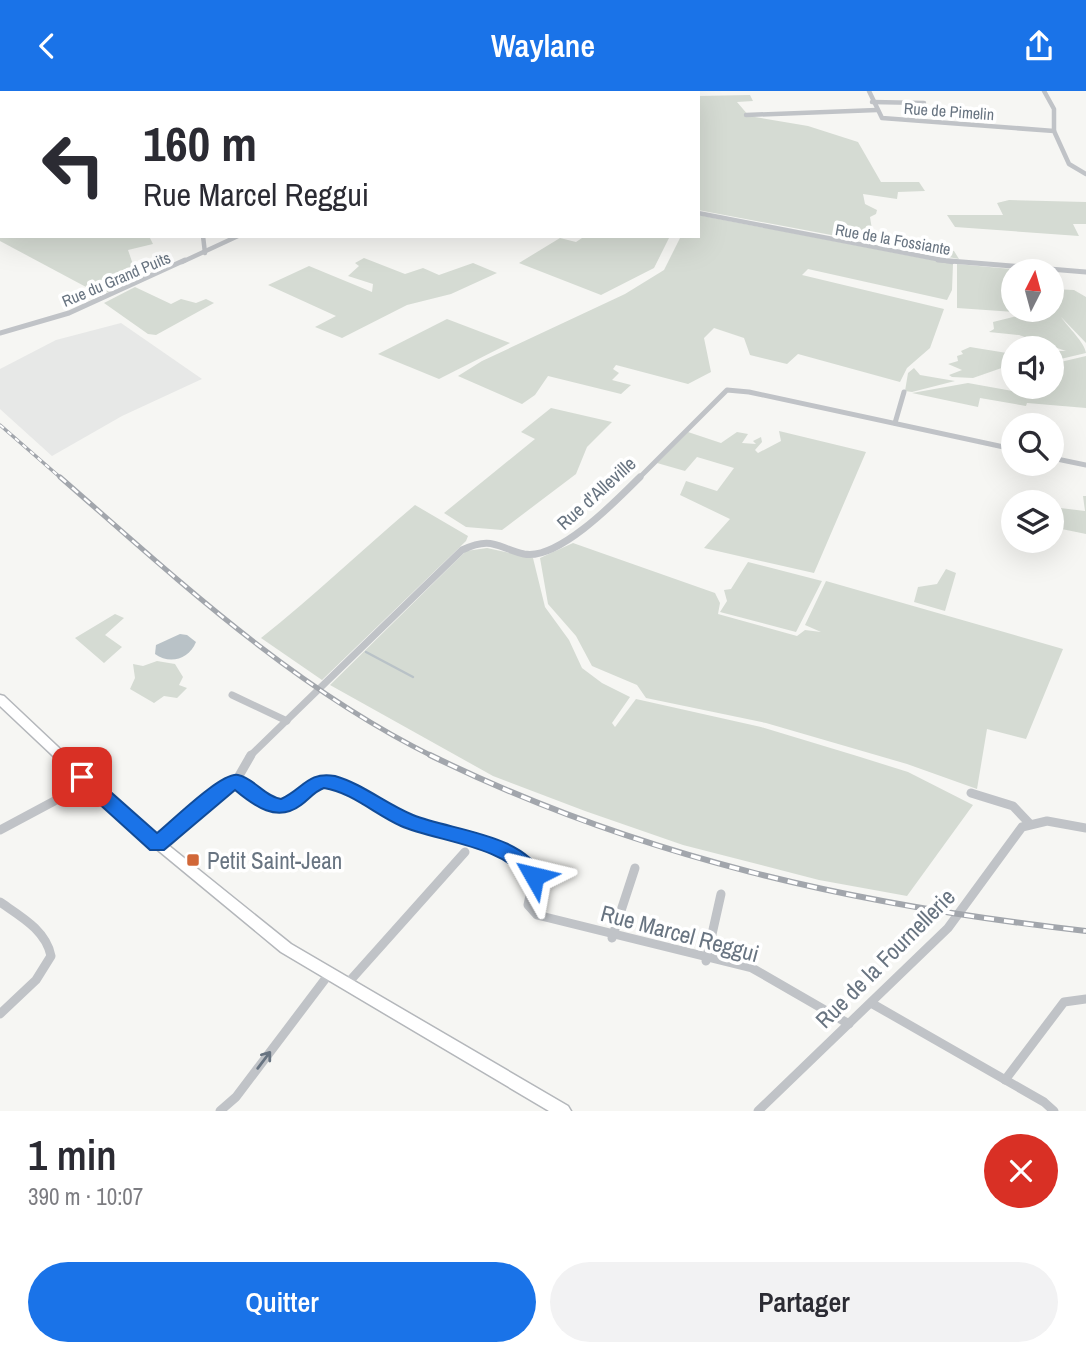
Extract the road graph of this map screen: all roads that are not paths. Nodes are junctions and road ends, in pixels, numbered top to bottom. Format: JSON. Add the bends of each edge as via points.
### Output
{"nodes":[{"id":1,"x":869,"y":91,"type":"edge"},
{"id":2,"x":1044,"y":91,"type":"edge"},
{"id":3,"x":872,"y":101,"type":"junction"},
{"id":4,"x":924,"y":103,"type":"dead end"},
{"id":5,"x":877,"y":110,"type":"junction"},
{"id":6,"x":746,"y":115,"type":"dead end"},
{"id":7,"x":1054,"y":130,"type":"junction"},
{"id":8,"x":1086,"y":174,"type":"edge"},
{"id":9,"x":700,"y":213,"type":"edge"},
{"id":10,"x":203,"y":238,"type":"edge"},
{"id":11,"x":234,"y":238,"type":"edge"},
{"id":12,"x":205,"y":253,"type":"junction"},
{"id":13,"x":1086,"y":272,"type":"edge"},
{"id":14,"x":0,"y":333,"type":"edge"},
{"id":15,"x":904,"y":392,"type":"dead end"},
{"id":16,"x":895,"y":423,"type":"junction"},
{"id":17,"x":1001,"y":446,"type":"edge"},
{"id":18,"x":1064,"y":460,"type":"edge"},
{"id":19,"x":1086,"y":465,"type":"edge"},
{"id":20,"x":232,"y":695,"type":"dead end"},
{"id":21,"x":0,"y":699,"type":"edge"},
{"id":22,"x":287,"y":721,"type":"junction"},
{"id":23,"x":88,"y":783,"type":"junction"},
{"id":24,"x":232,"y":784,"type":"junction"},
{"id":25,"x":971,"y":793,"type":"dead end"},
{"id":26,"x":1030,"y":824,"type":"junction"},
{"id":27,"x":1086,"y":828,"type":"edge"},
{"id":28,"x":0,"y":830,"type":"edge"},
{"id":29,"x":160,"y":846,"type":"junction"},
{"id":30,"x":464,"y":852,"type":"dead end"},
{"id":31,"x":635,"y":868,"type":"dead end"},
{"id":32,"x":721,"y":894,"type":"dead end"},
{"id":33,"x":0,"y":902,"type":"edge"},
{"id":34,"x":613,"y":937,"type":"junction"},
{"id":35,"x":707,"y":959,"type":"junction"},
{"id":36,"x":330,"y":974,"type":"junction"},
{"id":37,"x":347,"y":984,"type":"junction"},
{"id":38,"x":1086,"y":999,"type":"edge"},
{"id":39,"x":871,"y":1003,"type":"junction"},
{"id":40,"x":0,"y":1014,"type":"edge"},
{"id":41,"x":849,"y":1024,"type":"junction"},
{"id":42,"x":1005,"y":1080,"type":"junction"},
{"id":43,"x":220,"y":1111,"type":"edge"},
{"id":44,"x":563,"y":1111,"type":"edge"},
{"id":45,"x":758,"y":1111,"type":"edge"},
{"id":46,"x":1054,"y":1111,"type":"edge"}],
"edges":[{"from":1,"to":3,"type":"street","name":"Rue de Pimelin"},
{"from":2,"to":7,"type":"street","via":[[1055,109]]},
{"from":3,"to":4,"type":"street"},
{"from":3,"to":5,"type":"street","name":"Rue de Pimelin"},
{"from":5,"to":6,"type":"street"},
{"from":5,"to":7,"type":"street","name":"Rue de Pimelin","via":[[882,118],[901,121]]},
{"from":7,"to":8,"type":"street","via":[[1069,164]]},
{"from":9,"to":13,"type":"street","name":"Rue de la Fossiante","via":[[943,261]]},
{"from":10,"to":12,"type":"street"},
{"from":11,"to":12,"type":"street","name":"Rue du Grand Puits"},
{"from":12,"to":14,"type":"street","name":"Rue du Grand Puits","via":[[63,315]]},
{"from":15,"to":16,"type":"street"},
{"from":16,"to":17,"type":"street","name":"Rue d'Alleville"},
{"from":16,"to":22,"type":"street","name":"Rue d'Alleville","via":[[727,390],[628,489],[561,545],[536,555],[497,543],[479,542],[463,549]]},
{"from":18,"to":19,"type":"street"},
{"from":20,"to":22,"type":"street"},
{"from":21,"to":23,"type":"main road"},
{"from":22,"to":24,"type":"street","name":"Rue d'Alleville","via":[[248,758]]},
{"from":23,"to":28,"type":"street"},
{"from":23,"to":29,"type":"main road"},
{"from":24,"to":29,"type":"street","name":"Rue d'Alleville"},
{"from":24,"to":34,"type":"street","name":"Rue Marcel Reggui","via":[[265,804],[282,806],[315,782],[335,783],[409,822],[478,839],[533,871],[527,896],[530,910]]},
{"from":25,"to":26,"type":"street","via":[[1013,806]]},
{"from":26,"to":27,"type":"street","via":[[1058,822]]},
{"from":26,"to":39,"type":"street","name":"Rue de la Fournellerie","via":[[1015,835],[948,928]]},
{"from":29,"to":36,"type":"main road","via":[[286,948]]},
{"from":30,"to":37,"type":"street"},
{"from":31,"to":34,"type":"street"},
{"from":32,"to":35,"type":"street"},
{"from":33,"to":40,"type":"street","via":[[35,925],[50,941],[51,949],[39,978]]},
{"from":34,"to":35,"type":"street","name":"Rue Marcel Reggui"},
{"from":35,"to":41,"type":"street","name":"Rue Marcel Reggui","via":[[752,968]]},
{"from":36,"to":37,"type":"main road"},
{"from":43,"to":36,"type":"street","one_way":true,"via":[[236,1097]]},
{"from":37,"to":44,"type":"main road"},
{"from":38,"to":42,"type":"street","via":[[1064,1002]]},
{"from":39,"to":41,"type":"street","name":"Rue de la Fournellerie"},
{"from":39,"to":42,"type":"street"},
{"from":41,"to":45,"type":"street","name":"Rue de la Fournellerie"},
{"from":42,"to":46,"type":"street"}]}
